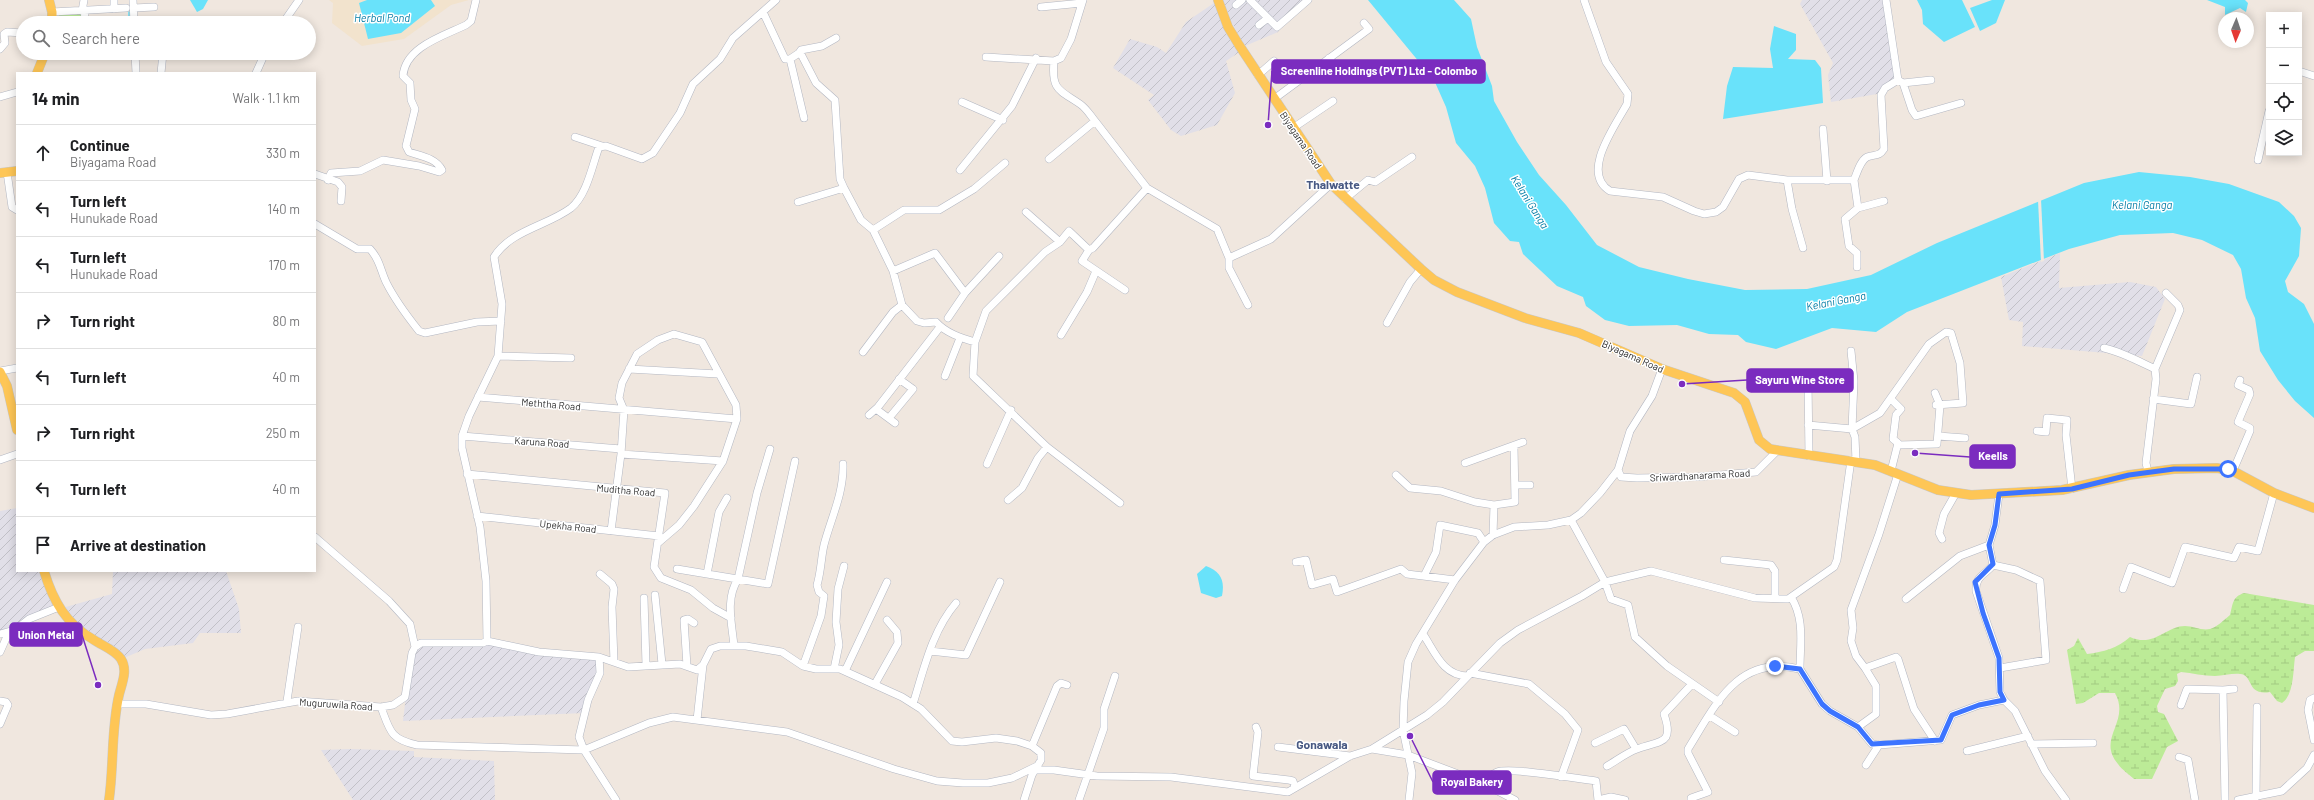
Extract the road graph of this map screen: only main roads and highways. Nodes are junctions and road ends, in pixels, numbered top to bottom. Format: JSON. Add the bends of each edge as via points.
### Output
{"nodes":[{"id":1,"x":49,"y":0,"type":"edge"},
{"id":2,"x":1218,"y":0,"type":"edge"},
{"id":3,"x":52,"y":16,"type":"edge"},
{"id":4,"x":42,"y":60,"type":"edge"},
{"id":5,"x":37,"y":72,"type":"edge"},
{"id":6,"x":0,"y":372,"type":"edge"},
{"id":7,"x":16,"y":426,"type":"edge"},
{"id":8,"x":2314,"y":508,"type":"edge"},
{"id":9,"x":44,"y":572,"type":"edge"},
{"id":10,"x":108,"y":800,"type":"edge"}],
"edges":[{"from":1,"to":3,"type":"main road"},
{"from":2,"to":8,"type":"main road","name":"Biyagama Road","via":[[1228,27],[1331,184],[1434,280],[1457,292],[1526,318],[1586,335],[1662,369],[1726,389],[1742,397],[1748,406],[1759,440],[1770,449],[1876,465],[1923,485],[1956,493],[1999,494],[2072,489],[2148,472],[2217,468],[2233,470],[2274,493]]},
{"from":4,"to":5,"type":"main road"},
{"from":6,"to":7,"type":"main road","via":[[8,391]]},
{"from":9,"to":10,"type":"main road","via":[[58,607],[75,626],[121,660],[124,670],[117,704]]}]}
